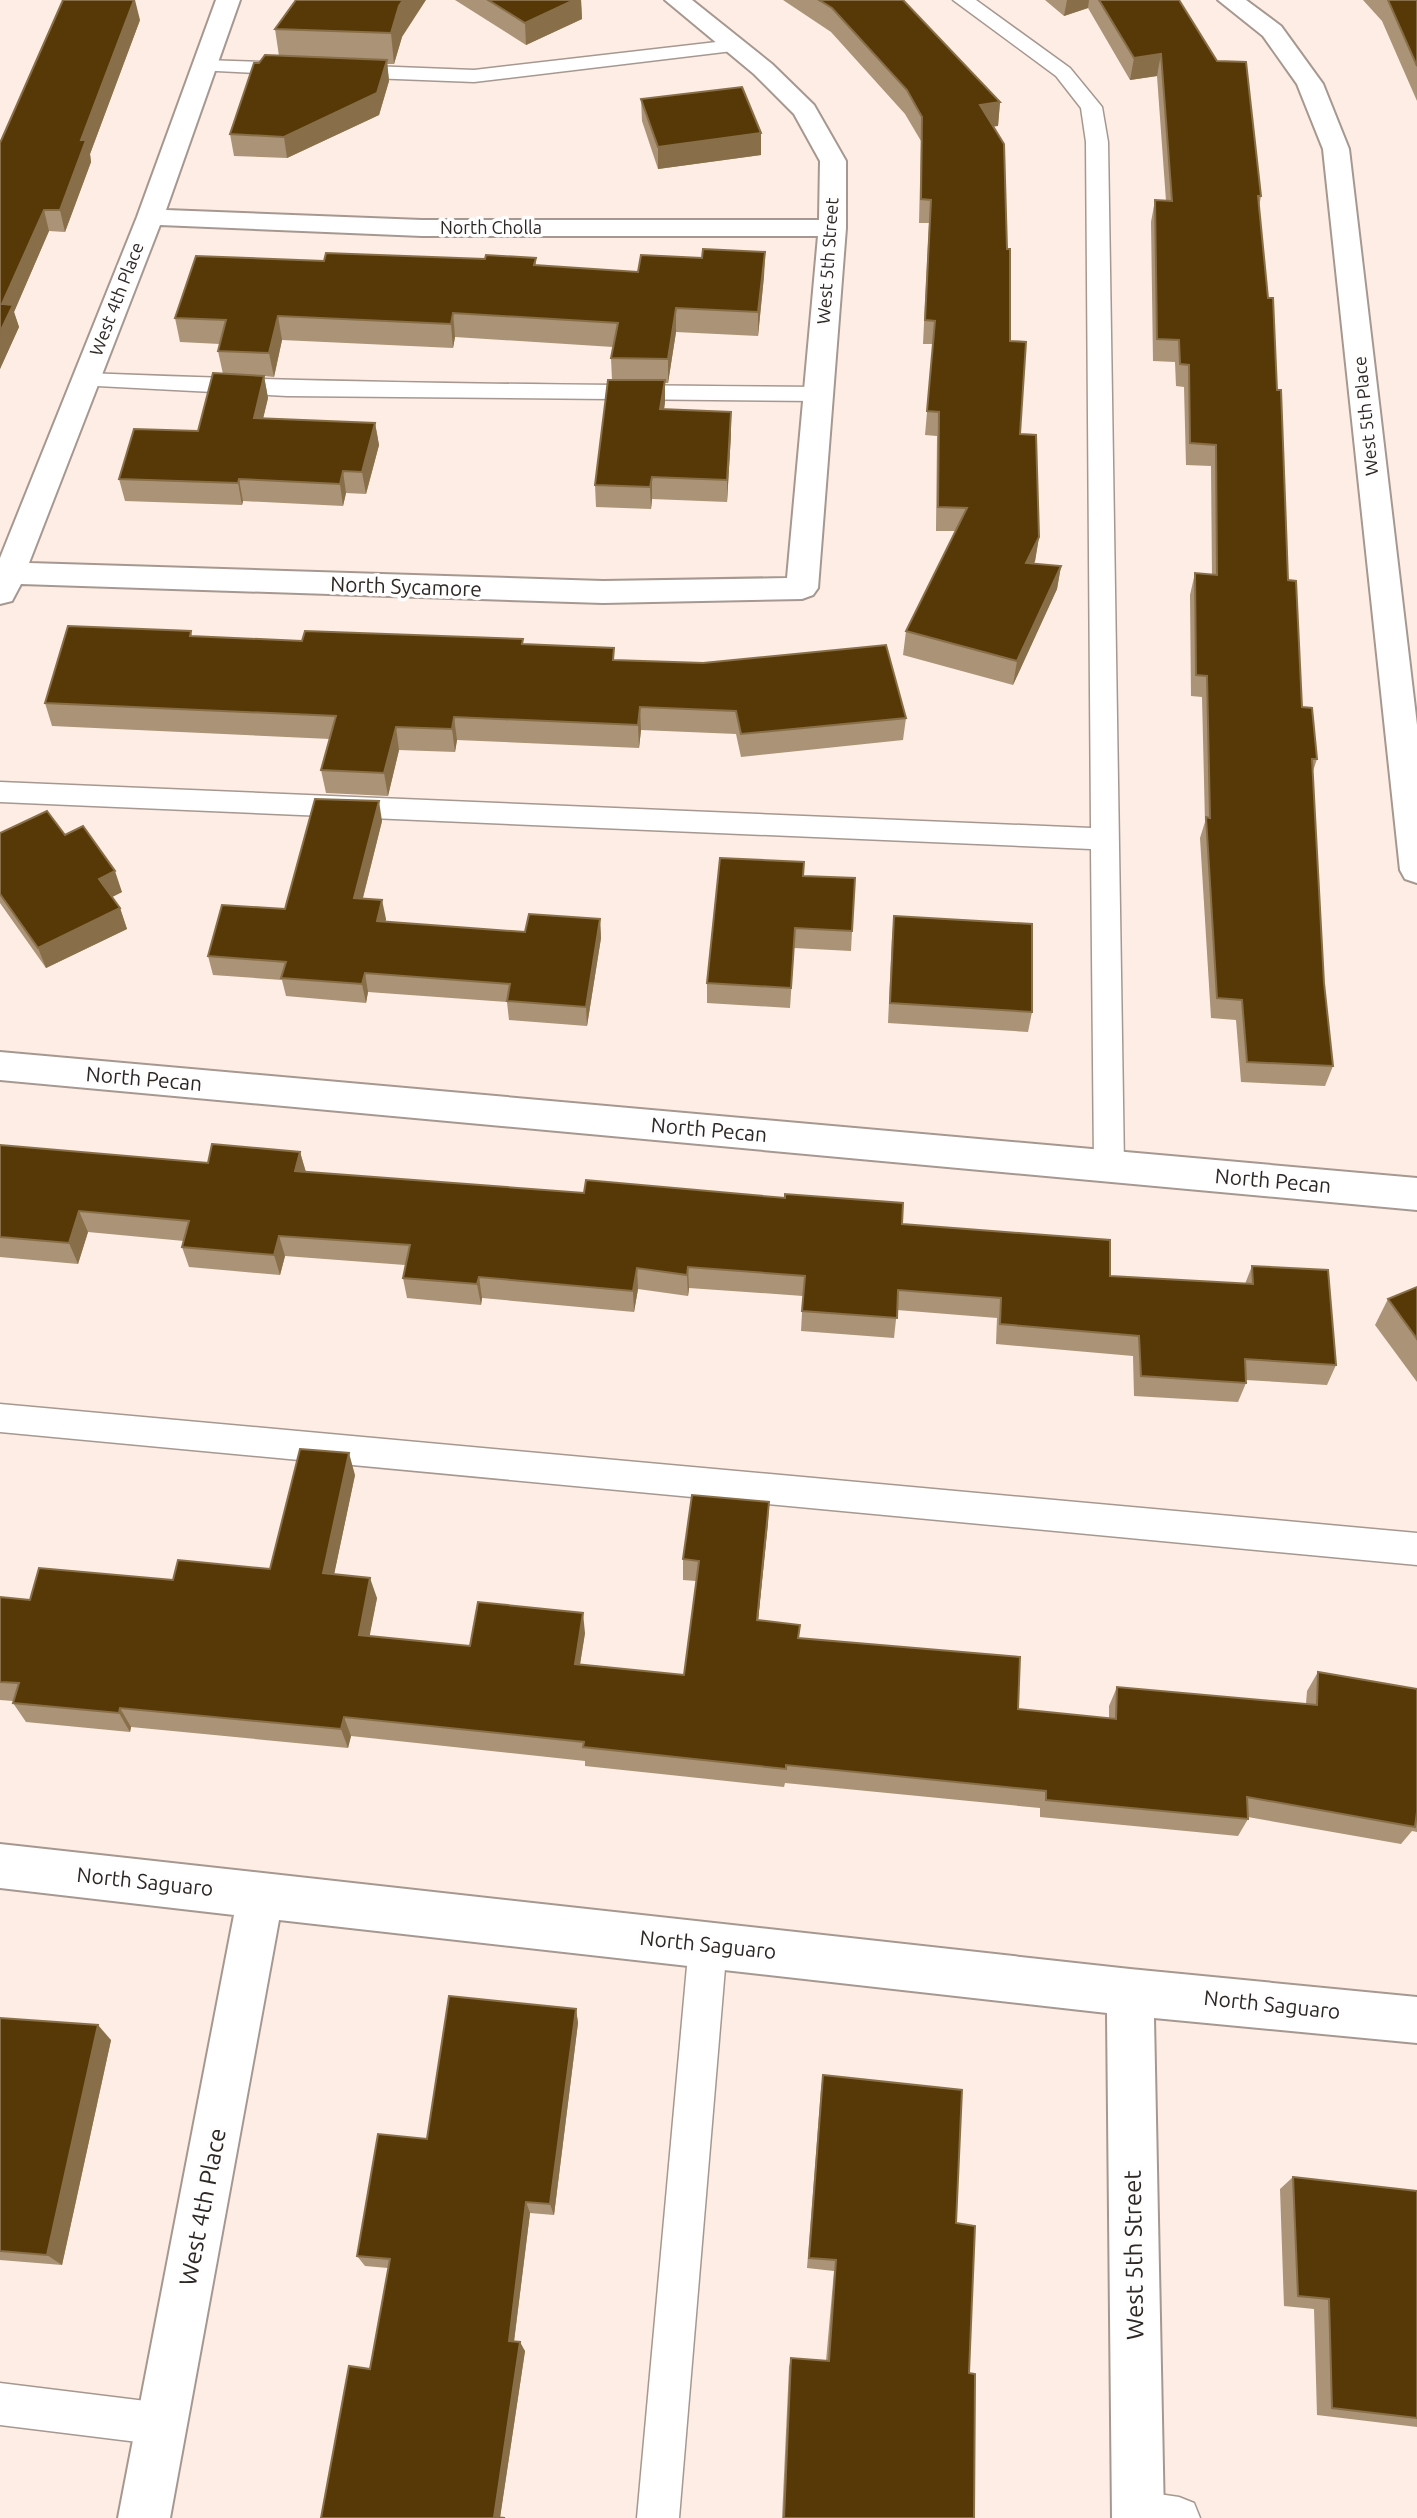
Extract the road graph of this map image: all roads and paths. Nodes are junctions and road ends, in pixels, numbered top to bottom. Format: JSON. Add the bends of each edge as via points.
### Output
{"nodes":[{"id":1,"x":228,"y":0,"type":"edge"},
{"id":2,"x":677,"y":0,"type":"edge"},
{"id":3,"x":963,"y":0,"type":"edge"},
{"id":4,"x":1230,"y":0,"type":"edge"},
{"id":5,"x":734,"y":46,"type":"junction"},
{"id":6,"x":204,"y":66,"type":"junction"},
{"id":7,"x":150,"y":216,"type":"junction"},
{"id":8,"x":832,"y":228,"type":"junction"},
{"id":9,"x":86,"y":380,"type":"junction"},
{"id":10,"x":818,"y":394,"type":"junction"},
{"id":11,"x":5,"y":584,"type":"edge"},
{"id":12,"x":802,"y":588,"type":"joint"},
{"id":13,"x":0,"y":792,"type":"edge"},
{"id":14,"x":1105,"y":839,"type":"junction"},
{"id":15,"x":1417,"y":870,"type":"edge"},
{"id":16,"x":0,"y":1066,"type":"edge"},
{"id":17,"x":1109,"y":1166,"type":"junction"},
{"id":18,"x":1417,"y":1194,"type":"edge"},
{"id":19,"x":0,"y":1418,"type":"edge"},
{"id":20,"x":1417,"y":1549,"type":"edge"},
{"id":21,"x":0,"y":1866,"type":"edge"},
{"id":22,"x":261,"y":1895,"type":"junction"},
{"id":23,"x":708,"y":1944,"type":"junction"},
{"id":24,"x":1130,"y":1992,"type":"junction"},
{"id":25,"x":1417,"y":2020,"type":"edge"},
{"id":26,"x":0,"y":2404,"type":"edge"},
{"id":27,"x":162,"y":2424,"type":"junction"},
{"id":28,"x":1151,"y":2516,"type":"edge"},
{"id":29,"x":144,"y":2518,"type":"edge"},
{"id":30,"x":658,"y":2518,"type":"edge"}],
"edges":[{"from":1,"to":6,"type":"street","name":"West 4th Place"},
{"from":2,"to":5,"type":"street","name":"West 5th Street"},
{"from":3,"to":14,"type":"lane","via":[[1063,72],[1091,107],[1097,142]]},
{"from":4,"to":15,"type":"street","name":"West 5th Place","via":[[1272,31],[1310,84],[1336,149]]},
{"from":5,"to":6,"type":"lane","via":[[474,76]]},
{"from":5,"to":8,"type":"street","name":"West 5th Street","via":[[805,110],[833,162]]},
{"from":6,"to":7,"type":"street","name":"West 4th Place"},
{"from":7,"to":8,"type":"street","name":"North Cholla","via":[[422,228]]},
{"from":7,"to":9,"type":"street","name":"West 4th Place"},
{"from":8,"to":10,"type":"street","name":"West 5th Street"},
{"from":9,"to":10,"type":"lane","via":[[424,392]]},
{"from":9,"to":11,"type":"street","name":"West 4th Place"},
{"from":10,"to":12,"type":"street","name":"West 5th Street"},
{"from":11,"to":12,"type":"street","name":"North Sycamore","via":[[603,592]]},
{"from":13,"to":14,"type":"lane"},
{"from":14,"to":17,"type":"lane"},
{"from":16,"to":17,"type":"street","name":"North Pecan"},
{"from":17,"to":18,"type":"street","name":"North Pecan"},
{"from":19,"to":20,"type":"lane"},
{"from":21,"to":22,"type":"street","name":"North Saguaro"},
{"from":22,"to":23,"type":"street","name":"North Saguaro"},
{"from":22,"to":27,"type":"street","name":"West 4th Place"},
{"from":23,"to":24,"type":"street","name":"North Saguaro"},
{"from":23,"to":30,"type":"lane"},
{"from":24,"to":25,"type":"street","name":"North Saguaro"},
{"from":24,"to":28,"type":"street","name":"West 5th Street"},
{"from":26,"to":27,"type":"lane"},
{"from":27,"to":29,"type":"street","name":"West 4th Place"}]}
